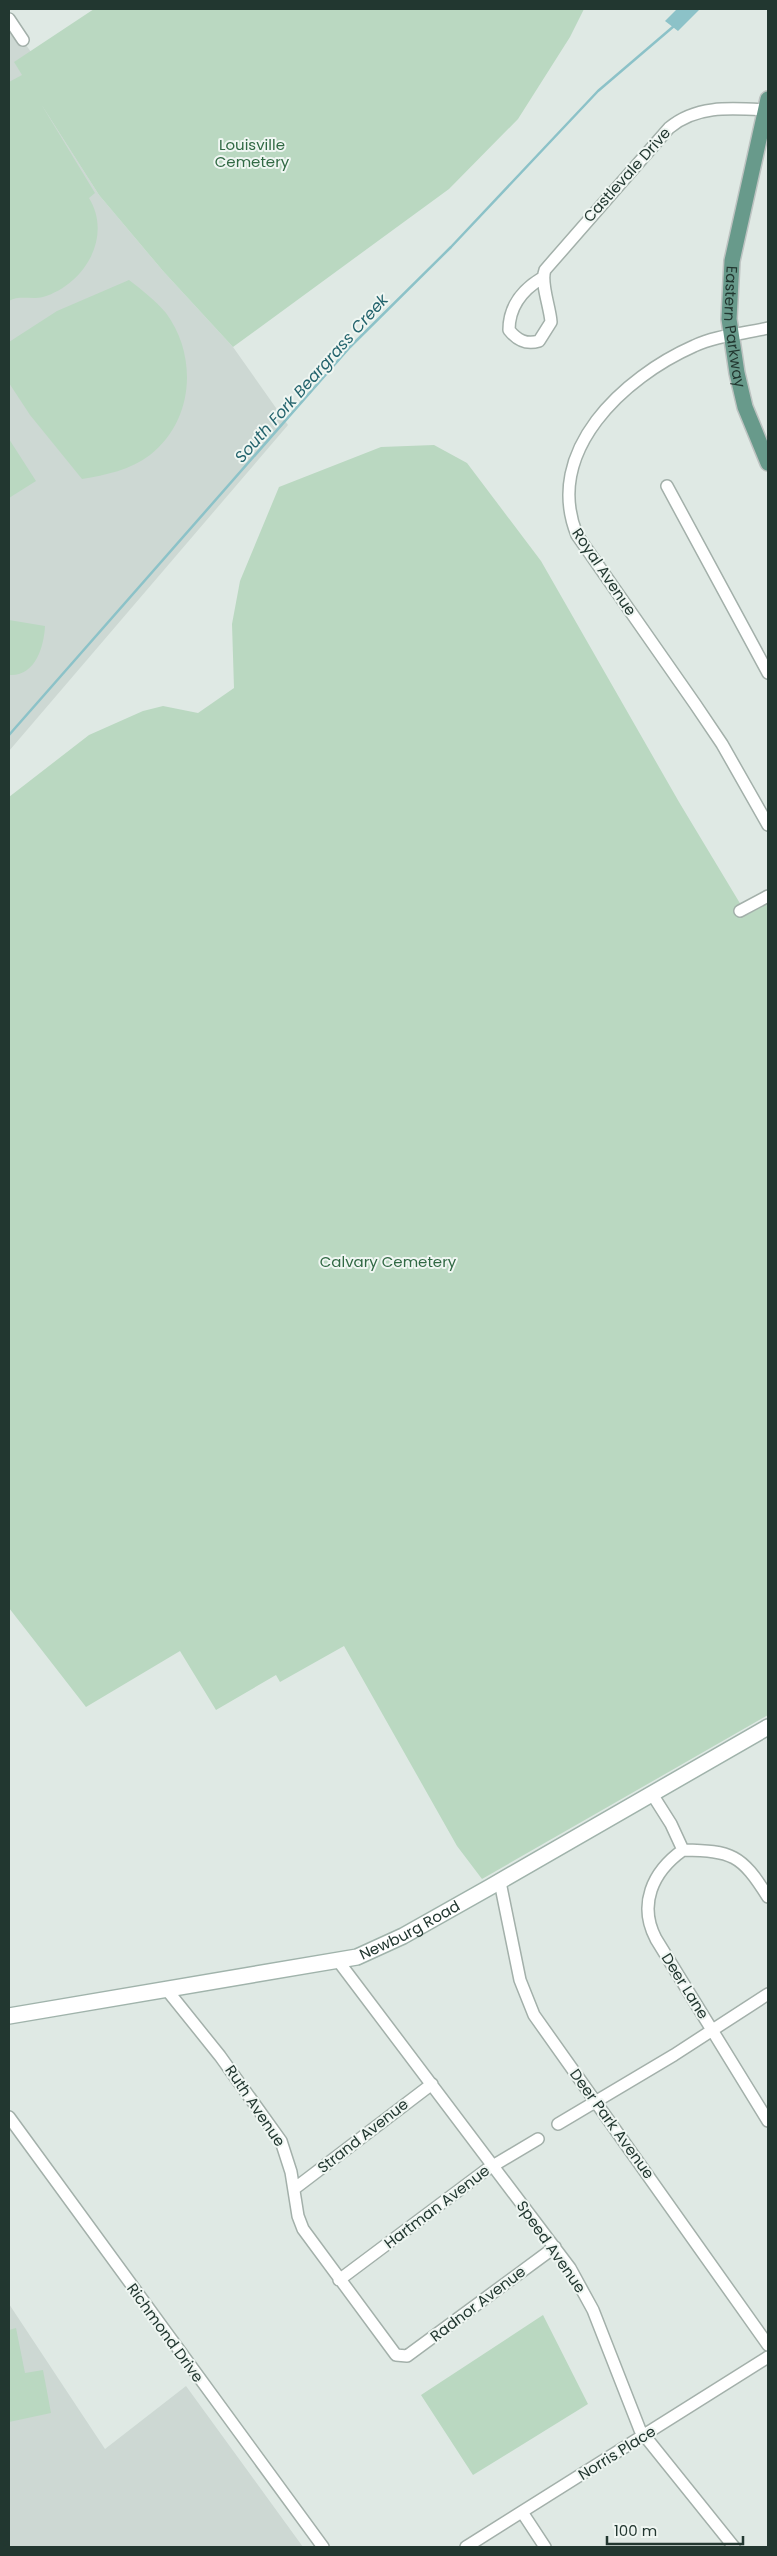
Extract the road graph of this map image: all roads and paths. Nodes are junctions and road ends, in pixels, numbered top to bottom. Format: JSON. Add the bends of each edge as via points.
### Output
{"nodes":[{"id":1,"x":9,"y":20,"type":"edge"},
{"id":2,"x":23,"y":40,"type":"dead end"},
{"id":3,"x":767,"y":105,"type":"edge"},
{"id":4,"x":542,"y":278,"type":"junction"},
{"id":5,"x":768,"y":328,"type":"edge"},
{"id":6,"x":731,"y":336,"type":"junction"},
{"id":7,"x":768,"y":463,"type":"edge"},
{"id":8,"x":667,"y":486,"type":"dead end"},
{"id":9,"x":768,"y":673,"type":"edge"},
{"id":10,"x":768,"y":825,"type":"edge"},
{"id":11,"x":768,"y":896,"type":"edge"},
{"id":12,"x":740,"y":911,"type":"dead end"},
{"id":13,"x":768,"y":1727,"type":"edge"},
{"id":14,"x":652,"y":1794,"type":"junction"},
{"id":15,"x":683,"y":1850,"type":"junction"},
{"id":16,"x":500,"y":1882,"type":"junction"},
{"id":17,"x":768,"y":1897,"type":"edge"},
{"id":18,"x":339,"y":1962,"type":"junction"},
{"id":19,"x":167,"y":1990,"type":"junction"},
{"id":20,"x":768,"y":1994,"type":"edge"},
{"id":21,"x":9,"y":2016,"type":"edge"},
{"id":22,"x":711,"y":2029,"type":"junction"},
{"id":23,"x":432,"y":2084,"type":"junction"},
{"id":24,"x":596,"y":2101,"type":"junction"},
{"id":25,"x":9,"y":2117,"type":"edge"},
{"id":26,"x":768,"y":2121,"type":"edge"},
{"id":27,"x":558,"y":2124,"type":"dead end"},
{"id":28,"x":538,"y":2139,"type":"dead end"},
{"id":29,"x":493,"y":2165,"type":"junction"},
{"id":30,"x":294,"y":2189,"type":"junction"},
{"id":31,"x":555,"y":2247,"type":"junction"},
{"id":32,"x":339,"y":2280,"type":"junction"},
{"id":33,"x":768,"y":2346,"type":"edge"},
{"id":34,"x":400,"y":2357,"type":"joint"},
{"id":35,"x":768,"y":2357,"type":"edge"},
{"id":36,"x":644,"y":2436,"type":"junction"},
{"id":37,"x":522,"y":2512,"type":"junction"},
{"id":38,"x":322,"y":2547,"type":"edge"},
{"id":39,"x":466,"y":2547,"type":"edge"},
{"id":40,"x":545,"y":2547,"type":"edge"},
{"id":41,"x":734,"y":2547,"type":"edge"}],
"edges":[{"from":1,"to":2,"type":"street"},
{"from":3,"to":4,"type":"street","name":"Castlevale Drive","via":[[711,109],[676,122],[551,262]]},
{"from":3,"to":6,"type":"main road","name":"Eastern Parkway","via":[[732,260]]},
{"from":4,"to":4,"type":"street","name":"Castlevale Drive","via":[[551,322],[539,341],[530,344],[516,339],[509,330],[509,319],[512,307]]},
{"from":5,"to":6,"type":"street","name":"Royal Avenue"},
{"from":6,"to":7,"type":"main road","name":"Eastern Parkway","via":[[745,407]]},
{"from":6,"to":10,"type":"street","name":"Royal Avenue","via":[[679,353],[650,369],[620,394],[589,431],[578,452],[570,476],[568,505],[577,535],[711,728]]},
{"from":8,"to":9,"type":"street"},
{"from":11,"to":12,"type":"street"},
{"from":13,"to":14,"type":"main road","name":"Newburg Road"},
{"from":14,"to":15,"type":"street"},
{"from":14,"to":16,"type":"main road","name":"Newburg Road"},
{"from":15,"to":17,"type":"street","via":[[713,1851],[736,1858],[750,1869]]},
{"from":15,"to":22,"type":"street","name":"Deer Lane","via":[[656,1878],[647,1915],[656,1939]]},
{"from":16,"to":18,"type":"main road","name":"Newburg Road","via":[[388,1944]]},
{"from":16,"to":24,"type":"street","name":"Deer Park Avenue","via":[[528,2004]]},
{"from":18,"to":19,"type":"main road","name":"Newburg Road"},
{"from":18,"to":23,"type":"street","name":"Speed Avenue"},
{"from":19,"to":21,"type":"main road","name":"Newburg Road"},
{"from":19,"to":30,"type":"street","name":"Ruth Avenue","via":[[220,2056],[281,2141]]},
{"from":20,"to":22,"type":"street"},
{"from":22,"to":24,"type":"street"},
{"from":22,"to":26,"type":"street","name":"Deer Lane"},
{"from":23,"to":29,"type":"street","name":"Speed Avenue"},
{"from":23,"to":30,"type":"street","name":"Strand Avenue"},
{"from":24,"to":27,"type":"street"},
{"from":24,"to":33,"type":"street","name":"Deer Park Avenue"},
{"from":25,"to":38,"type":"street","name":"Richmond Drive"},
{"from":28,"to":29,"type":"street","name":"Hartman Avenue"},
{"from":29,"to":31,"type":"street","name":"Speed Avenue"},
{"from":29,"to":32,"type":"street","name":"Hartman Avenue"},
{"from":30,"to":32,"type":"street","name":"Ruth Avenue","via":[[303,2229]]},
{"from":31,"to":34,"type":"street","name":"Radnor Avenue","via":[[416,2350]]},
{"from":31,"to":36,"type":"street","name":"Speed Avenue","via":[[593,2310]]},
{"from":32,"to":34,"type":"street","name":"Ruth Avenue"},
{"from":35,"to":36,"type":"street","name":"Norris Place"},
{"from":36,"to":37,"type":"street","name":"Norris Place"},
{"from":36,"to":41,"type":"street","name":"Speed Avenue"},
{"from":37,"to":39,"type":"street","name":"Norris Place"},
{"from":37,"to":40,"type":"street"}]}
